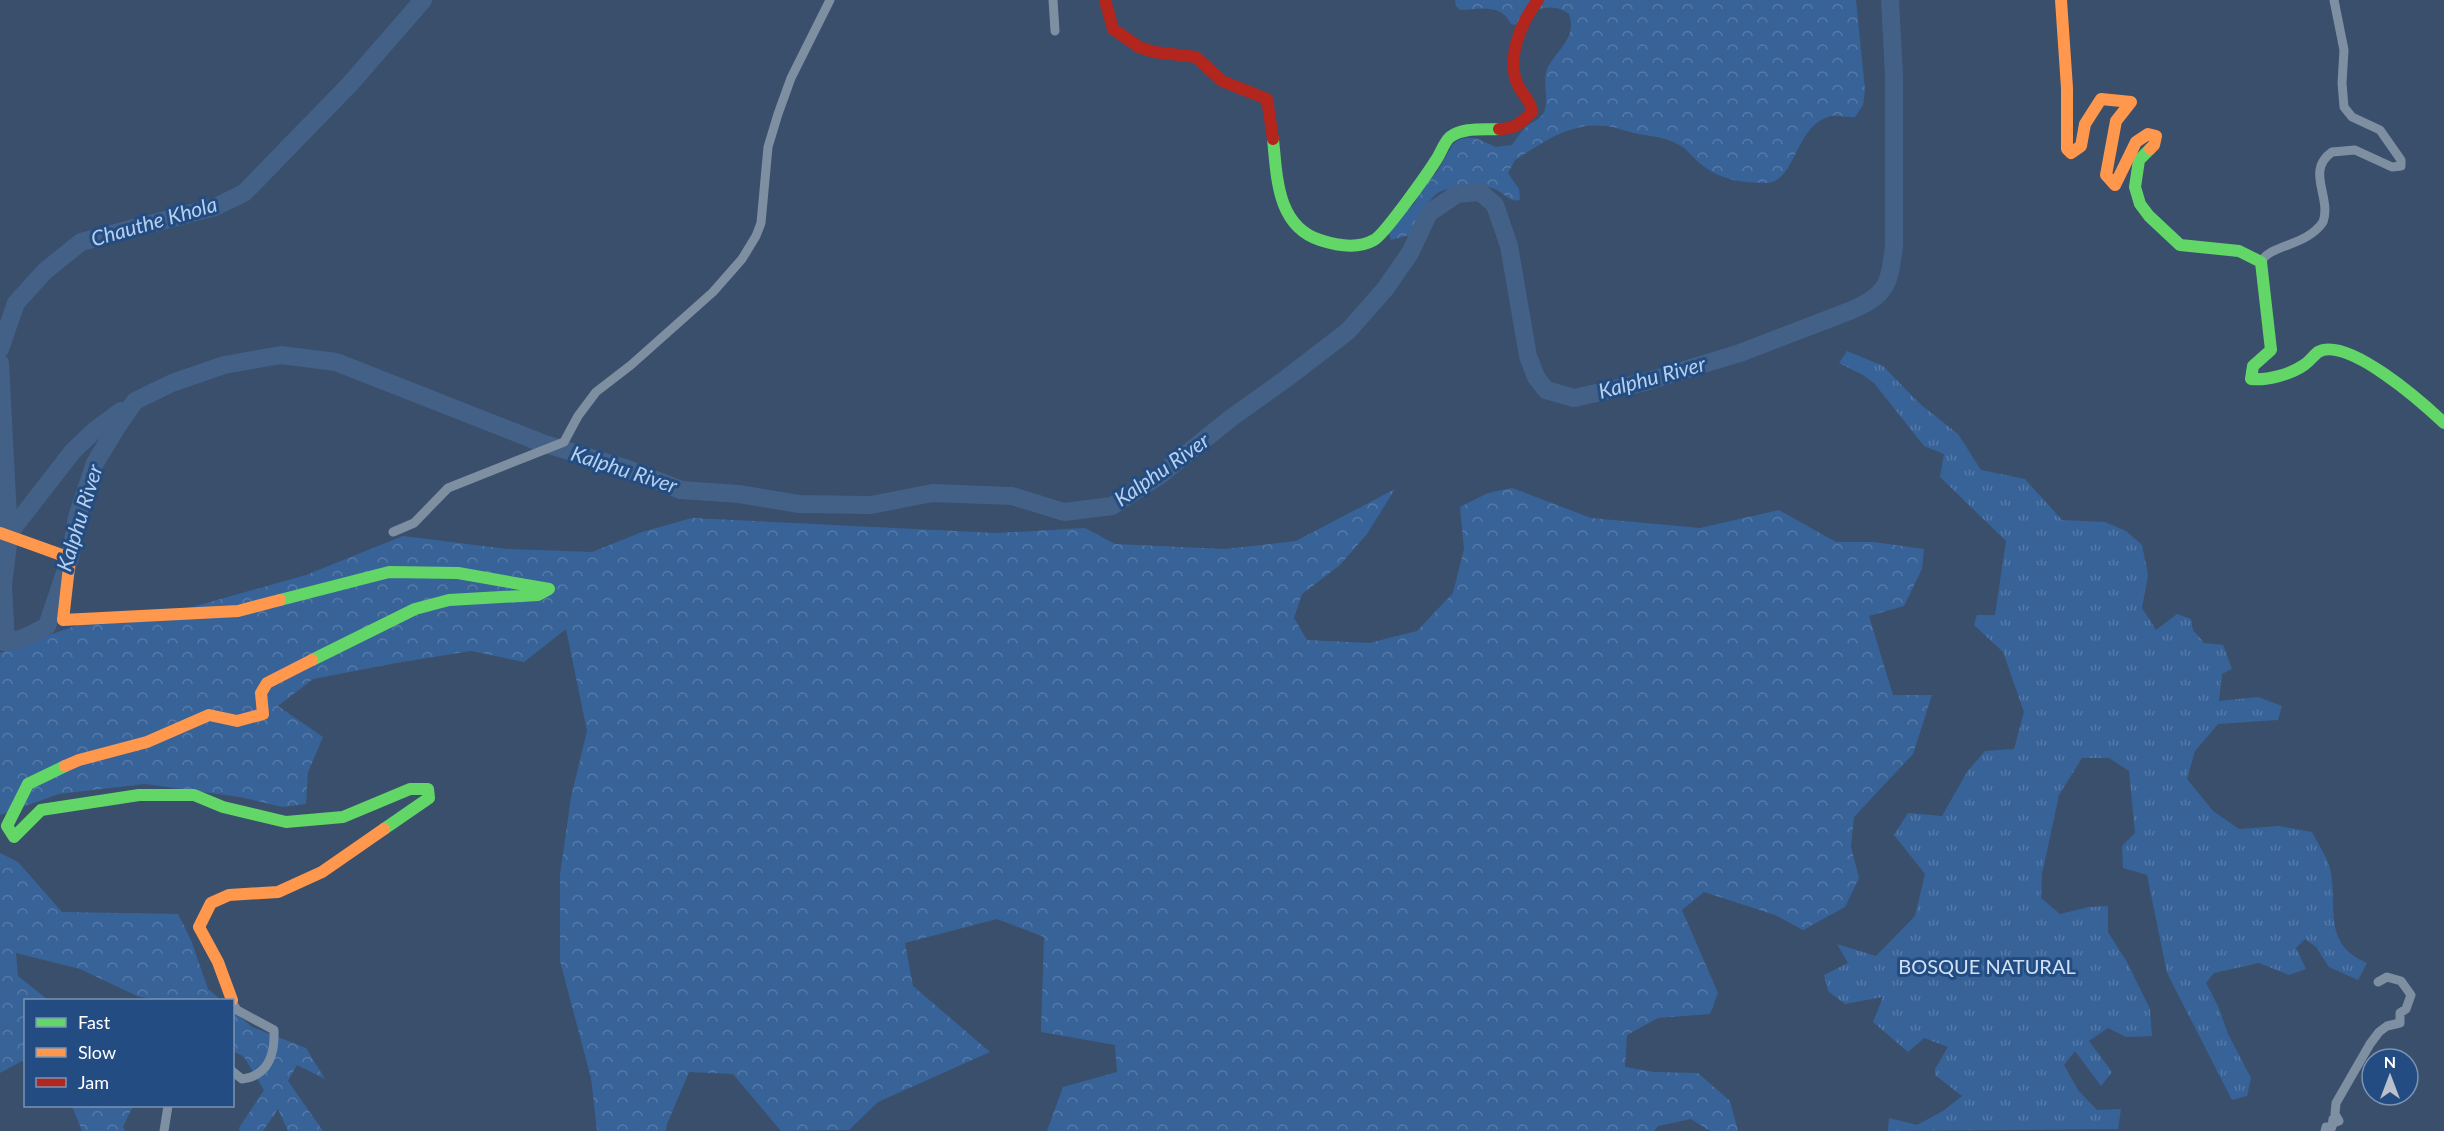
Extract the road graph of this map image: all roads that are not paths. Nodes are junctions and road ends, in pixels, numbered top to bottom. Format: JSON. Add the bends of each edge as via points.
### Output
{"nodes":[{"id":1,"x":830,"y":0,"type":"edge"},
{"id":2,"x":1053,"y":0,"type":"edge"},
{"id":3,"x":1105,"y":0,"type":"edge"},
{"id":4,"x":1538,"y":0,"type":"edge"},
{"id":5,"x":2061,"y":0,"type":"edge"},
{"id":6,"x":2334,"y":0,"type":"edge"},
{"id":7,"x":1055,"y":31,"type":"dead end"},
{"id":8,"x":2260,"y":262,"type":"junction"},
{"id":9,"x":2444,"y":423,"type":"edge"},
{"id":10,"x":393,"y":532,"type":"dead end"},
{"id":11,"x":0,"y":533,"type":"edge"},
{"id":12,"x":2378,"y":982,"type":"dead end"},
{"id":13,"x":231,"y":999,"type":"edge"},
{"id":14,"x":234,"y":1005,"type":"edge"},
{"id":15,"x":234,"y":1073,"type":"edge"},
{"id":16,"x":168,"y":1107,"type":"edge"},
{"id":17,"x":164,"y":1131,"type":"edge"},
{"id":18,"x":2325,"y":1131,"type":"edge"}],
"edges":[{"from":1,"to":10,"type":"street","via":[[791,78],[768,147],[761,223],[742,259],[714,292],[596,392],[564,442],[448,488],[414,522]]},
{"from":2,"to":7,"type":"street"},
{"from":3,"to":4,"type":"street","via":[[1113,28],[1139,47],[1196,57],[1222,81],[1267,99],[1279,182],[1289,217],[1302,231],[1326,242],[1359,245],[1379,237],[1448,138],[1459,131],[1509,129],[1532,112],[1532,105],[1516,83],[1514,64],[1515,46],[1530,9]]},
{"from":5,"to":8,"type":"street","via":[[2066,140],[2071,153],[2081,146],[2085,124],[2101,99],[2131,102],[2116,121],[2106,175],[2110,182],[2115,185],[2124,172],[2136,140],[2151,133],[2156,136],[2154,145],[2139,160],[2135,187],[2149,216],[2180,245],[2239,251]]},
{"from":6,"to":8,"type":"street","via":[[2344,50],[2344,107],[2352,117],[2380,130],[2402,166],[2391,167],[2355,150],[2329,154],[2318,174],[2323,222],[2310,236],[2267,254]]},
{"from":8,"to":9,"type":"street","via":[[2271,350],[2254,363],[2251,379],[2262,380],[2299,368],[2322,350],[2342,351],[2407,390]]},
{"from":11,"to":13,"type":"street","via":[[70,558],[63,620],[238,611],[389,572],[458,573],[549,589],[538,595],[449,600],[415,609],[267,683],[261,693],[262,714],[257,717],[237,722],[209,715],[147,742],[79,760],[28,784],[8,826],[14,837],[41,810],[139,795],[194,795],[223,807],[286,822],[343,817],[410,789],[428,789],[429,798],[322,872],[278,892],[229,896],[211,903],[199,927],[224,976]]},
{"from":12,"to":18,"type":"street","via":[[2387,977],[2401,981],[2411,995],[2406,1009],[2400,1013],[2400,1023],[2379,1032],[2370,1044],[2336,1103],[2340,1121],[2333,1119],[2332,1127]]},
{"from":14,"to":15,"type":"street","via":[[274,1030],[275,1049],[265,1068],[251,1078],[242,1079]]},
{"from":16,"to":17,"type":"street"}]}
